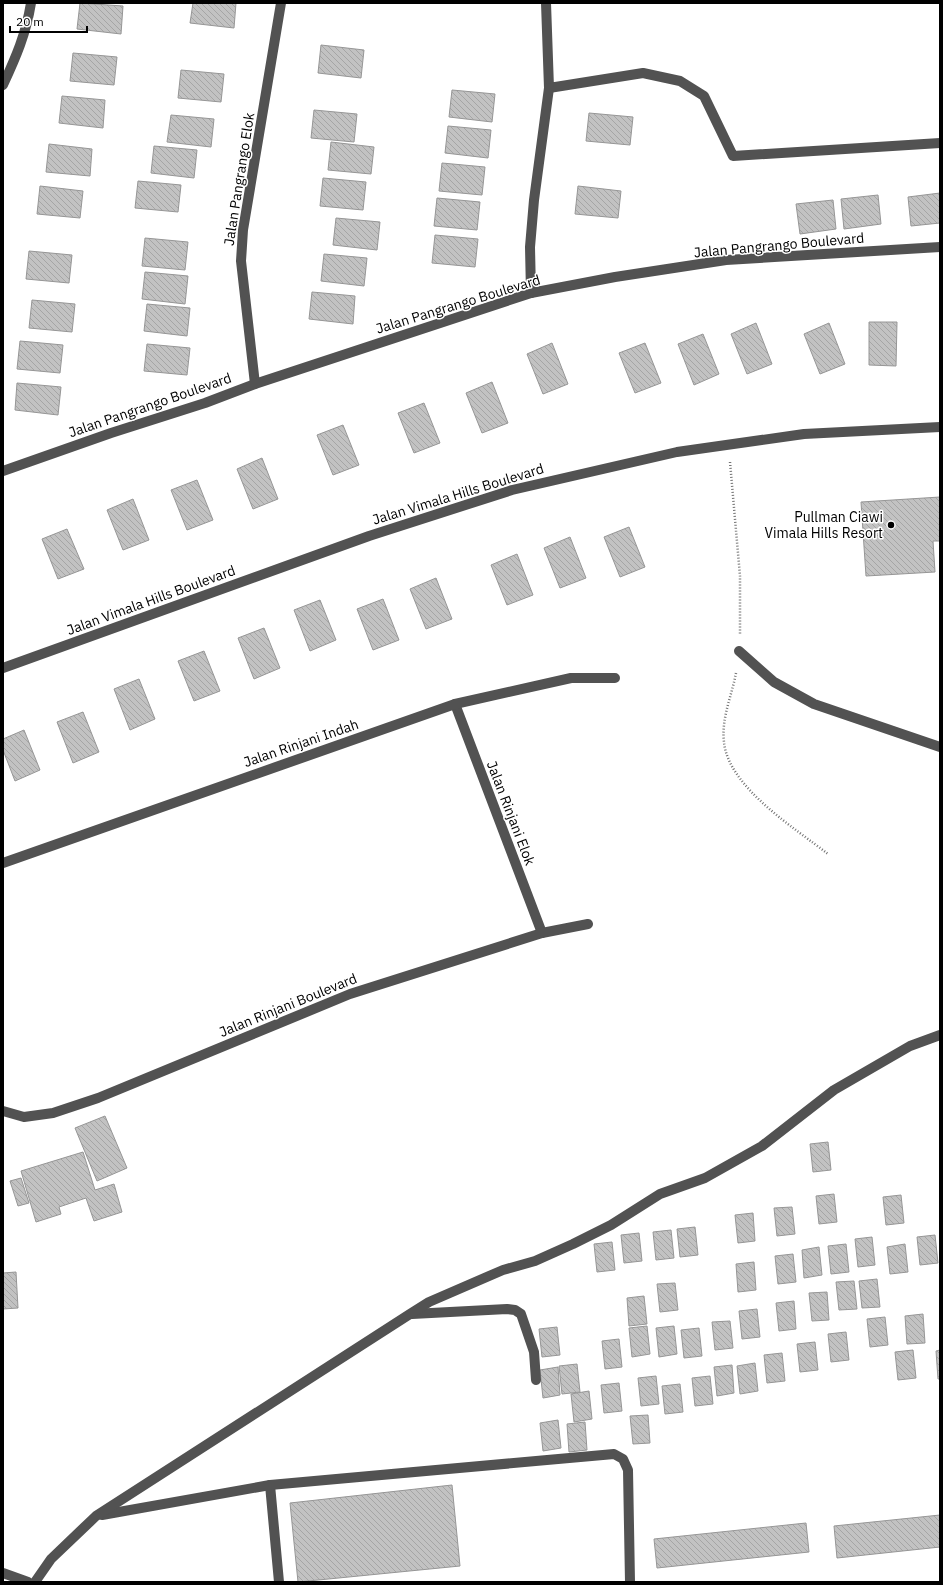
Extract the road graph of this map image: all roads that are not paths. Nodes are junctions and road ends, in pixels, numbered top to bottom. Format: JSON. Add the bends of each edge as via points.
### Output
{"nodes":[{"id":1,"x":31,"y":3,"type":"edge"},
{"id":2,"x":281,"y":3,"type":"edge"},
{"id":3,"x":546,"y":3,"type":"edge"},
{"id":4,"x":3,"y":85,"type":"edge"},
{"id":5,"x":549,"y":88,"type":"junction"},
{"id":6,"x":940,"y":143,"type":"edge"},
{"id":7,"x":940,"y":247,"type":"edge"},
{"id":8,"x":532,"y":293,"type":"junction"},
{"id":9,"x":255,"y":384,"type":"junction"},
{"id":10,"x":940,"y":427,"type":"edge"},
{"id":11,"x":3,"y":471,"type":"edge"},
{"id":12,"x":739,"y":652,"type":"dead end"},
{"id":13,"x":3,"y":668,"type":"edge"},
{"id":14,"x":615,"y":678,"type":"dead end"},
{"id":15,"x":455,"y":704,"type":"junction"},
{"id":16,"x":940,"y":747,"type":"edge"},
{"id":17,"x":3,"y":863,"type":"edge"},
{"id":18,"x":588,"y":924,"type":"dead end"},
{"id":19,"x":542,"y":933,"type":"junction"},
{"id":20,"x":940,"y":1035,"type":"edge"},
{"id":21,"x":3,"y":1111,"type":"edge"},
{"id":22,"x":410,"y":1314,"type":"junction"},
{"id":23,"x":536,"y":1380,"type":"dead end"},
{"id":24,"x":270,"y":1485,"type":"junction"},
{"id":25,"x":96,"y":1516,"type":"junction"},
{"id":26,"x":3,"y":1573,"type":"edge"},
{"id":27,"x":28,"y":1582,"type":"edge"},
{"id":28,"x":35,"y":1582,"type":"edge"},
{"id":29,"x":279,"y":1582,"type":"edge"},
{"id":30,"x":630,"y":1582,"type":"edge"}],
"edges":[{"from":1,"to":4,"type":"street","via":[[28,27]]},
{"from":2,"to":9,"type":"street","name":"Jalan Pangrango Elok","via":[[243,230],[241,260]]},
{"from":3,"to":5,"type":"street"},
{"from":5,"to":6,"type":"street","via":[[643,73],[680,80],[704,96],[732,156]]},
{"from":5,"to":8,"type":"street","via":[[530,247]]},
{"from":7,"to":8,"type":"street","name":"Jalan Pangrango Boulevard","via":[[726,260]]},
{"from":8,"to":9,"type":"street","name":"Jalan Pangrango Boulevard"},
{"from":9,"to":11,"type":"street","name":"Jalan Pangrango Boulevard"},
{"from":10,"to":13,"type":"street","name":"Jalan Vimala Hills Boulevard","via":[[804,434],[685,451],[512,490],[369,536]]},
{"from":12,"to":16,"type":"street","via":[[774,682],[814,704]]},
{"from":14,"to":15,"type":"street","name":"Jalan Rinjani Indah","via":[[571,678]]},
{"from":15,"to":17,"type":"street","name":"Jalan Rinjani Indah"},
{"from":15,"to":19,"type":"street","name":"Jalan Rinjani Elok"},
{"from":18,"to":19,"type":"street","name":"Jalan Rinjani Boulevard"},
{"from":19,"to":21,"type":"street","name":"Jalan Rinjani Boulevard","via":[[350,994],[105,1095],[53,1113],[24,1117]]},
{"from":20,"to":22,"type":"street","via":[[910,1046],[834,1090],[762,1146],[705,1178],[660,1194],[611,1225],[573,1244],[534,1261],[503,1270],[429,1302]]},
{"from":22,"to":23,"type":"street","via":[[515,1310],[521,1314],[534,1352]]},
{"from":22,"to":25,"type":"street"},
{"from":24,"to":25,"type":"street"},
{"from":24,"to":29,"type":"street"},
{"from":24,"to":30,"type":"street","via":[[614,1454],[623,1459],[628,1470]]},
{"from":25,"to":28,"type":"street","via":[[51,1560]]},
{"from":26,"to":27,"type":"street"}]}
